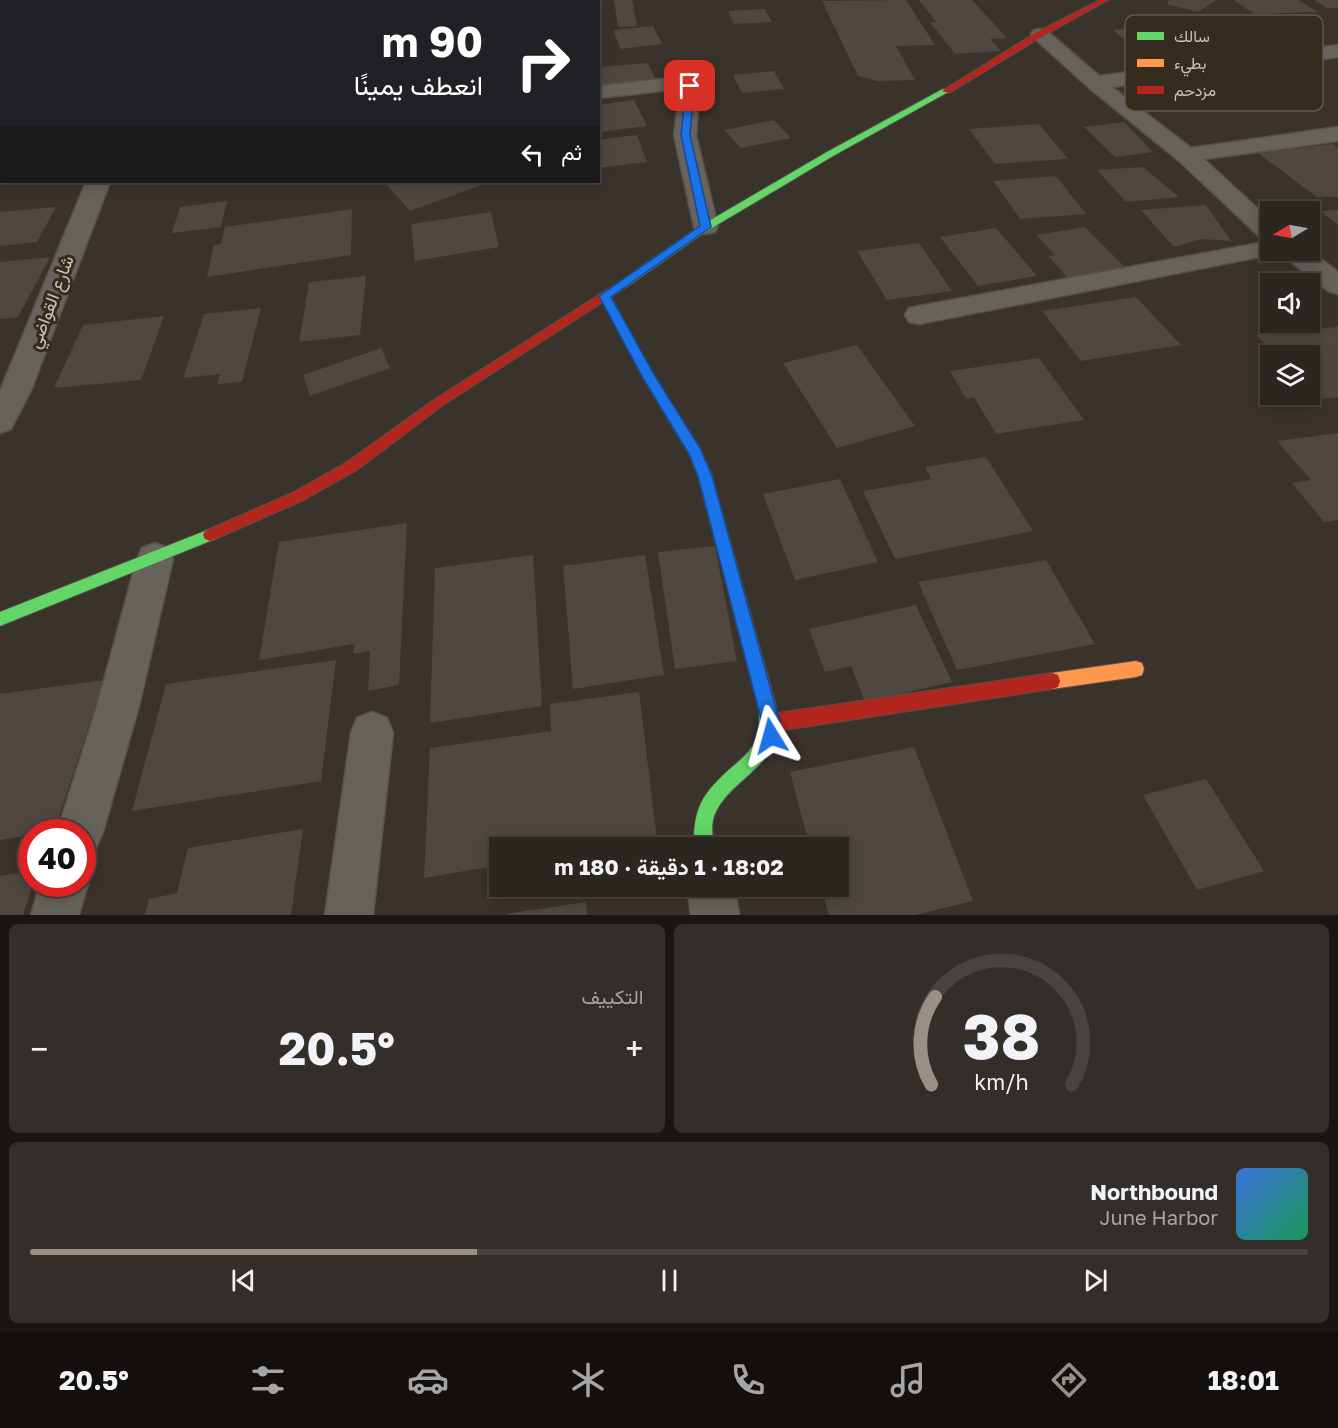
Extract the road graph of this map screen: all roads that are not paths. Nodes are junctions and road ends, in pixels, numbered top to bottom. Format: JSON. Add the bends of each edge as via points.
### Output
{"nodes":[{"id":1,"x":1105,"y":0,"type":"edge"},
{"id":2,"x":1040,"y":34,"type":"junction"},
{"id":3,"x":1338,"y":51,"type":"edge"},
{"id":4,"x":1323,"y":53,"type":"edge"},
{"id":5,"x":1125,"y":79,"type":"edge"},
{"id":6,"x":1095,"y":83,"type":"junction"},
{"id":7,"x":600,"y":92,"type":"edge"},
{"id":8,"x":1125,"y":107,"type":"edge"},
{"id":9,"x":1130,"y":111,"type":"edge"},
{"id":10,"x":1338,"y":134,"type":"edge"},
{"id":11,"x":1186,"y":155,"type":"junction"},
{"id":12,"x":98,"y":183,"type":"edge"},
{"id":13,"x":1260,"y":224,"type":"edge"},
{"id":14,"x":705,"y":227,"type":"junction"},
{"id":15,"x":1260,"y":251,"type":"edge"},
{"id":16,"x":1306,"y":261,"type":"edge"},
{"id":17,"x":1338,"y":285,"type":"edge"},
{"id":18,"x":605,"y":296,"type":"junction"},
{"id":19,"x":919,"y":315,"type":"dead end"},
{"id":20,"x":0,"y":422,"type":"edge"},
{"id":21,"x":155,"y":559,"type":"junction"},
{"id":22,"x":0,"y":619,"type":"edge"},
{"id":23,"x":1136,"y":669,"type":"dead end"},
{"id":24,"x":771,"y":723,"type":"junction"},
{"id":25,"x":372,"y":733,"type":"dead end"},
{"id":26,"x":84,"y":819,"type":"edge"},
{"id":27,"x":704,"y":837,"type":"edge"},
{"id":28,"x":60,"y":897,"type":"edge"},
{"id":29,"x":713,"y":897,"type":"edge"},
{"id":30,"x":55,"y":915,"type":"edge"},
{"id":31,"x":349,"y":915,"type":"edge"},
{"id":32,"x":715,"y":915,"type":"edge"}],
"edges":[{"from":1,"to":2,"type":"street"},
{"from":2,"to":6,"type":"street"},
{"from":2,"to":14,"type":"street","via":[[937,98],[830,154]]},
{"from":3,"to":4,"type":"street"},
{"from":5,"to":6,"type":"street"},
{"from":6,"to":8,"type":"street"},
{"from":7,"to":14,"type":"street","via":[[680,83],[690,86],[685,135]]},
{"from":9,"to":11,"type":"street"},
{"from":10,"to":11,"type":"street"},
{"from":11,"to":13,"type":"street"},
{"from":12,"to":20,"type":"street","name":"شارع القواضي"},
{"from":14,"to":18,"type":"street"},
{"from":15,"to":19,"type":"street"},
{"from":16,"to":17,"type":"street"},
{"from":18,"to":21,"type":"street","via":[[440,402],[352,466],[297,497]]},
{"from":18,"to":24,"type":"street","via":[[705,476]]},
{"from":21,"to":22,"type":"street"},
{"from":21,"to":26,"type":"street","via":[[118,706]]},
{"from":23,"to":24,"type":"street"},
{"from":24,"to":27,"type":"street","via":[[771,736],[761,751],[720,793],[705,815]]},
{"from":25,"to":31,"type":"street"},
{"from":28,"to":30,"type":"street"},
{"from":29,"to":32,"type":"street"}]}
